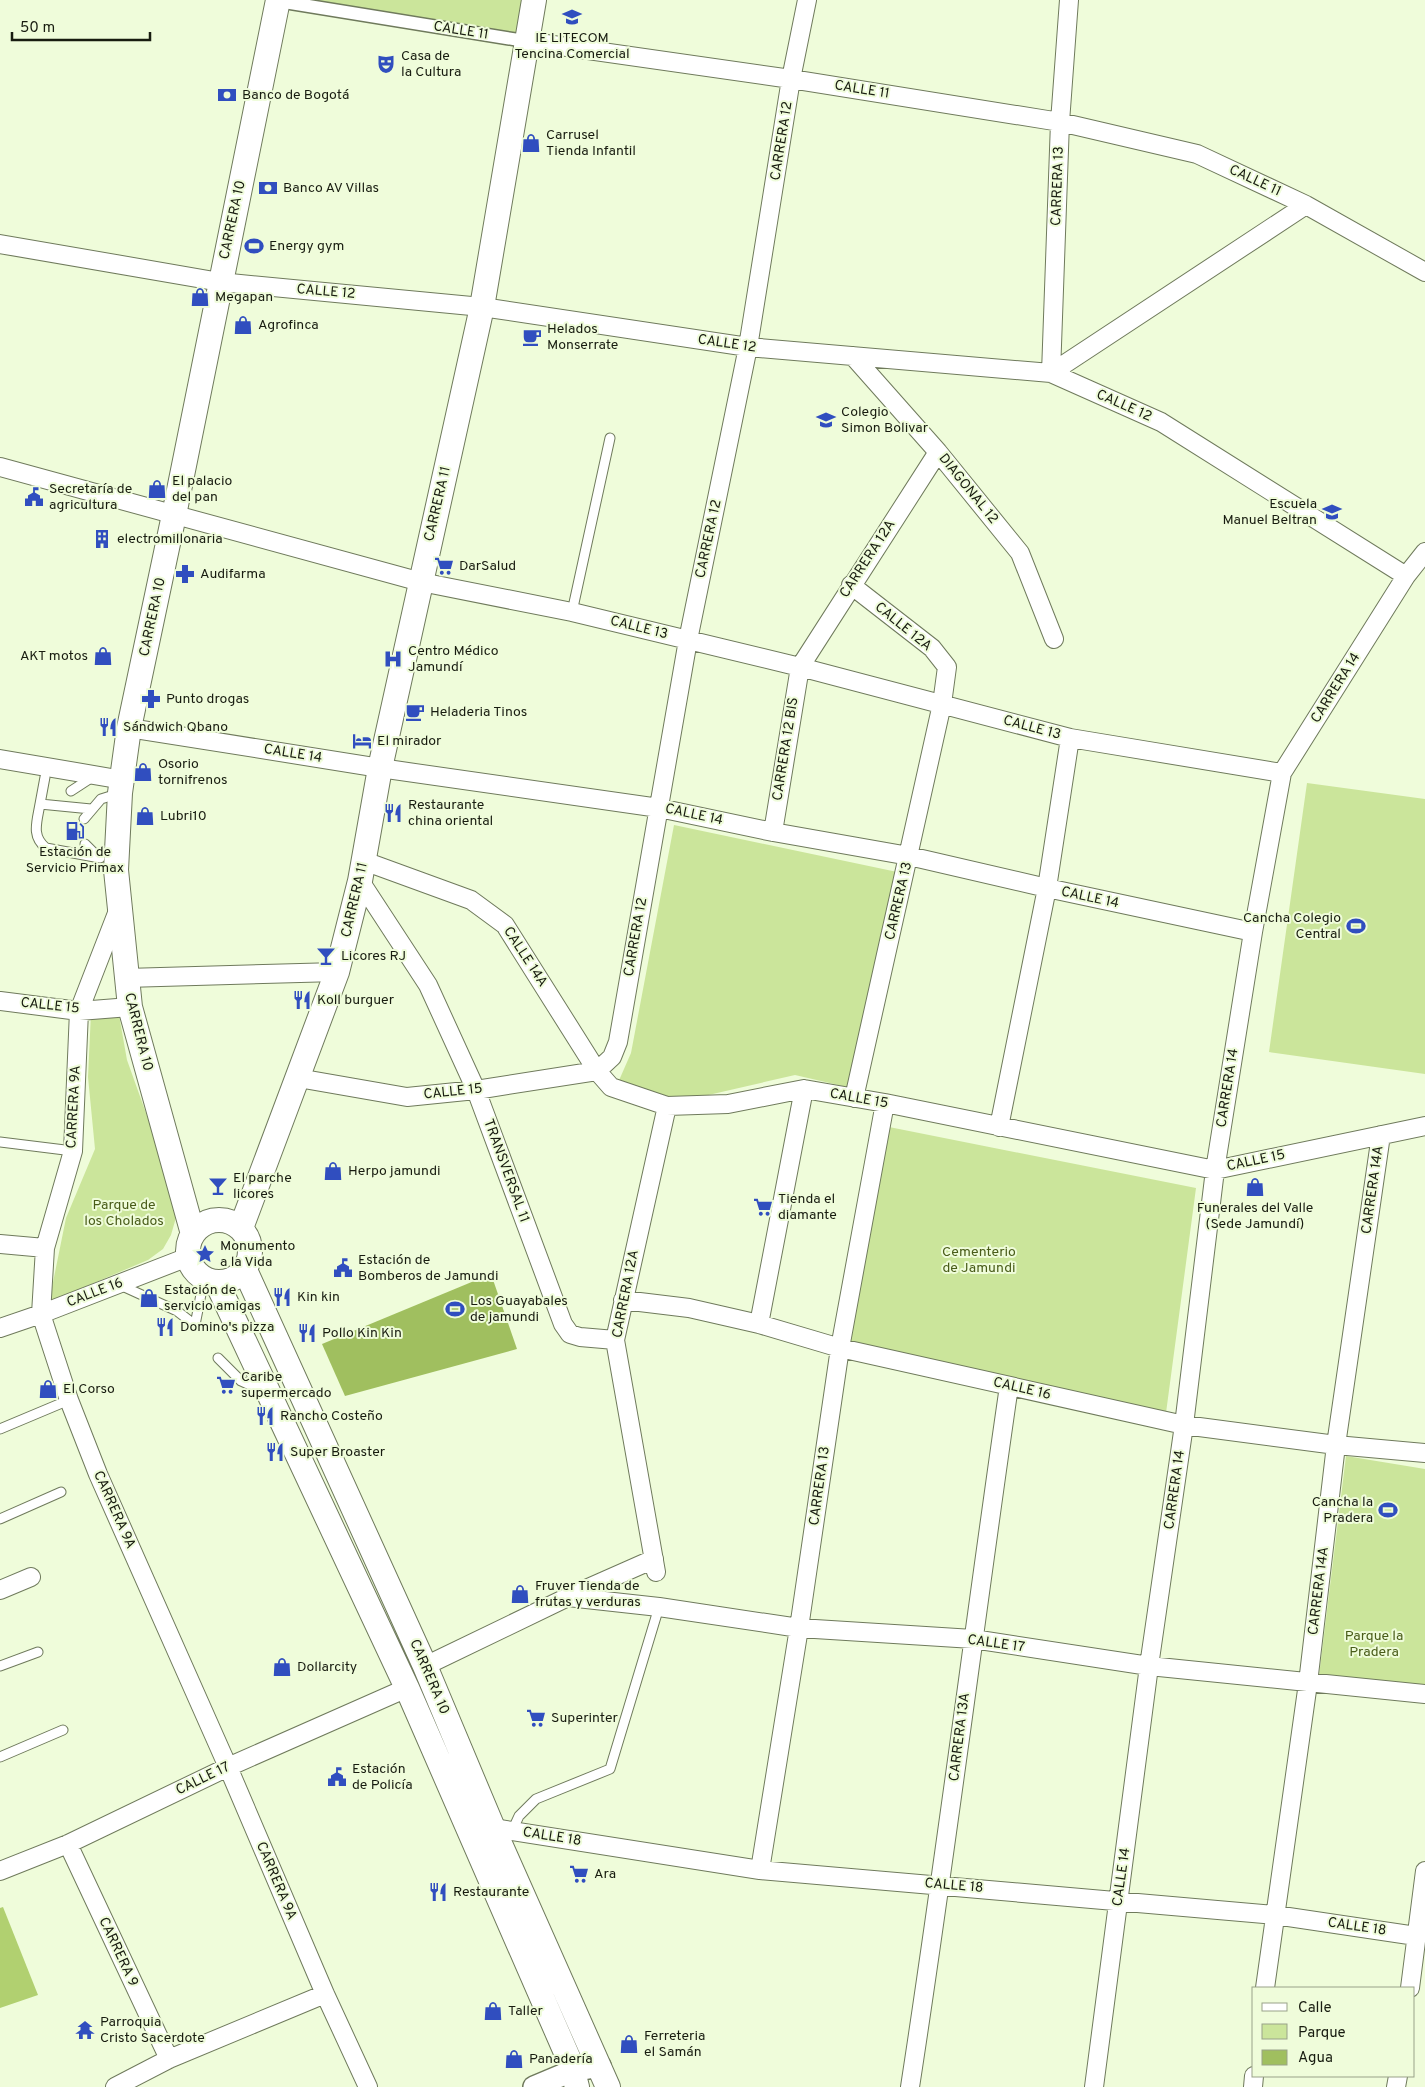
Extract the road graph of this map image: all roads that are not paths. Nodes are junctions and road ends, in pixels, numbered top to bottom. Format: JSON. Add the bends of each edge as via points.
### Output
{"nodes":[{"id":1,"x":276,"y":0,"type":"edge"},
{"id":2,"x":534,"y":0,"type":"edge"},
{"id":3,"x":807,"y":0,"type":"edge"},
{"id":4,"x":1070,"y":0,"type":"edge"},
{"id":5,"x":526,"y":41,"type":"junction"},
{"id":6,"x":791,"y":79,"type":"junction"},
{"id":7,"x":1060,"y":122,"type":"junction"},
{"id":8,"x":1306,"y":205,"type":"junction"},
{"id":9,"x":0,"y":244,"type":"edge"},
{"id":10,"x":1425,"y":272,"type":"edge"},
{"id":11,"x":220,"y":282,"type":"junction"},
{"id":12,"x":482,"y":307,"type":"junction"},
{"id":13,"x":748,"y":347,"type":"junction"},
{"id":14,"x":853,"y":356,"type":"junction"},
{"id":15,"x":1051,"y":373,"type":"junction"},
{"id":16,"x":610,"y":438,"type":"dead end"},
{"id":17,"x":938,"y":452,"type":"junction"},
{"id":18,"x":0,"y":467,"type":"edge"},
{"id":19,"x":174,"y":515,"type":"junction"},
{"id":20,"x":1425,"y":552,"type":"edge"},
{"id":21,"x":1406,"y":576,"type":"junction"},
{"id":22,"x":421,"y":582,"type":"junction"},
{"id":23,"x":851,"y":586,"type":"junction"},
{"id":24,"x":572,"y":612,"type":"junction"},
{"id":25,"x":1054,"y":639,"type":"dead end"},
{"id":26,"x":688,"y":640,"type":"junction"},
{"id":27,"x":800,"y":667,"type":"junction"},
{"id":28,"x":942,"y":704,"type":"junction"},
{"id":29,"x":129,"y":728,"type":"junction"},
{"id":30,"x":1070,"y":738,"type":"junction"},
{"id":31,"x":0,"y":759,"type":"edge"},
{"id":32,"x":380,"y":768,"type":"junction"},
{"id":33,"x":43,"y":772,"type":"junction"},
{"id":34,"x":1282,"y":774,"type":"junction"},
{"id":35,"x":96,"y":775,"type":"junction"},
{"id":36,"x":121,"y":787,"type":"junction"},
{"id":37,"x":52,"y":790,"type":"dead end"},
{"id":38,"x":71,"y":791,"type":"dead end"},
{"id":39,"x":40,"y":804,"type":"junction"},
{"id":40,"x":659,"y":808,"type":"junction"},
{"id":41,"x":91,"y":809,"type":"junction"},
{"id":42,"x":84,"y":820,"type":"dead end"},
{"id":43,"x":773,"y":832,"type":"junction"},
{"id":44,"x":85,"y":844,"type":"dead end"},
{"id":45,"x":909,"y":856,"type":"junction"},
{"id":46,"x":108,"y":864,"type":"junction"},
{"id":47,"x":362,"y":871,"type":"junction"},
{"id":48,"x":1047,"y":888,"type":"junction"},
{"id":49,"x":120,"y":905,"type":"junction"},
{"id":50,"x":1253,"y":932,"type":"junction"},
{"id":51,"x":337,"y":972,"type":"junction"},
{"id":52,"x":126,"y":978,"type":"junction"},
{"id":53,"x":0,"y":1001,"type":"edge"},
{"id":54,"x":130,"y":1007,"type":"junction"},
{"id":55,"x":79,"y":1010,"type":"junction"},
{"id":56,"x":597,"y":1071,"type":"junction"},
{"id":57,"x":298,"y":1078,"type":"junction"},
{"id":58,"x":804,"y":1089,"type":"junction"},
{"id":59,"x":476,"y":1090,"type":"junction"},
{"id":60,"x":854,"y":1098,"type":"junction"},
{"id":61,"x":885,"y":1103,"type":"junction"},
{"id":62,"x":667,"y":1106,"type":"junction"},
{"id":63,"x":1425,"y":1126,"type":"edge"},
{"id":64,"x":999,"y":1127,"type":"junction"},
{"id":65,"x":1381,"y":1135,"type":"junction"},
{"id":66,"x":0,"y":1142,"type":"edge"},
{"id":67,"x":73,"y":1151,"type":"junction"},
{"id":68,"x":1215,"y":1170,"type":"junction"},
{"id":69,"x":241,"y":1228,"type":"junction"},
{"id":70,"x":193,"y":1234,"type":"junction"},
{"id":71,"x":0,"y":1244,"type":"edge"},
{"id":72,"x":45,"y":1248,"type":"junction"},
{"id":73,"x":188,"y":1257,"type":"junction"},
{"id":74,"x":245,"y":1270,"type":"junction"},
{"id":75,"x":210,"y":1281,"type":"junction"},
{"id":76,"x":118,"y":1284,"type":"junction"},
{"id":77,"x":624,"y":1300,"type":"junction"},
{"id":78,"x":41,"y":1314,"type":"junction"},
{"id":79,"x":759,"y":1324,"type":"junction"},
{"id":80,"x":0,"y":1328,"type":"edge"},
{"id":81,"x":615,"y":1340,"type":"junction"},
{"id":82,"x":840,"y":1348,"type":"junction"},
{"id":83,"x":218,"y":1358,"type":"dead end"},
{"id":84,"x":1009,"y":1386,"type":"junction"},
{"id":85,"x":269,"y":1394,"type":"junction"},
{"id":86,"x":69,"y":1400,"type":"junction"},
{"id":87,"x":1184,"y":1425,"type":"junction"},
{"id":88,"x":0,"y":1429,"type":"edge"},
{"id":89,"x":1336,"y":1445,"type":"junction"},
{"id":90,"x":1425,"y":1453,"type":"edge"},
{"id":91,"x":62,"y":1492,"type":"dead end"},
{"id":92,"x":0,"y":1518,"type":"edge"},
{"id":93,"x":31,"y":1577,"type":"dead end"},
{"id":94,"x":0,"y":1590,"type":"edge"},
{"id":95,"x":568,"y":1597,"type":"junction"},
{"id":96,"x":659,"y":1607,"type":"junction"},
{"id":97,"x":799,"y":1628,"type":"junction"},
{"id":98,"x":972,"y":1639,"type":"junction"},
{"id":99,"x":38,"y":1652,"type":"dead end"},
{"id":100,"x":0,"y":1666,"type":"edge"},
{"id":101,"x":425,"y":1666,"type":"junction"},
{"id":102,"x":1149,"y":1666,"type":"junction"},
{"id":103,"x":1308,"y":1683,"type":"junction"},
{"id":104,"x":407,"y":1688,"type":"junction"},
{"id":105,"x":1425,"y":1694,"type":"edge"},
{"id":106,"x":63,"y":1730,"type":"dead end"},
{"id":107,"x":0,"y":1757,"type":"edge"},
{"id":108,"x":228,"y":1767,"type":"junction"},
{"id":109,"x":502,"y":1829,"type":"junction"},
{"id":110,"x":68,"y":1844,"type":"junction"},
{"id":111,"x":0,"y":1870,"type":"edge"},
{"id":112,"x":760,"y":1870,"type":"junction"},
{"id":113,"x":1425,"y":1871,"type":"edge"},
{"id":114,"x":941,"y":1885,"type":"junction"},
{"id":115,"x":1118,"y":1900,"type":"junction"},
{"id":116,"x":1275,"y":1915,"type":"junction"},
{"id":117,"x":1416,"y":1936,"type":"junction"},
{"id":118,"x":1266,"y":1987,"type":"edge"},
{"id":119,"x":1410,"y":1987,"type":"edge"},
{"id":120,"x":324,"y":1994,"type":"junction"},
{"id":121,"x":169,"y":2059,"type":"junction"},
{"id":122,"x":574,"y":2079,"type":"edge"},
{"id":123,"x":604,"y":2081,"type":"edge"},
{"id":124,"x":115,"y":2087,"type":"edge"},
{"id":125,"x":368,"y":2087,"type":"edge"},
{"id":126,"x":534,"y":2087,"type":"edge"},
{"id":127,"x":910,"y":2087,"type":"edge"},
{"id":128,"x":1094,"y":2087,"type":"edge"}],
"edges":[{"from":1,"to":5,"type":"street","name":"CALLE 11"},
{"from":1,"to":11,"type":"main road","name":"CARRERA 10"},
{"from":2,"to":5,"type":"main road","name":"CARRERA 11"},
{"from":3,"to":6,"type":"street","name":"CARRERA 12"},
{"from":4,"to":7,"type":"street","name":"CARRERA 13"},
{"from":5,"to":6,"type":"street","name":"CALLE 11"},
{"from":5,"to":12,"type":"main road","name":"CARRERA 11"},
{"from":6,"to":7,"type":"street","name":"CALLE 11"},
{"from":6,"to":13,"type":"street","name":"CARRERA 12"},
{"from":7,"to":8,"type":"street","name":"CALLE 11","via":[[1197,154]]},
{"from":7,"to":15,"type":"street","name":"CARRERA 13"},
{"from":8,"to":10,"type":"street","name":"CALLE 11"},
{"from":8,"to":15,"type":"street"},
{"from":9,"to":11,"type":"street","name":"CALLE 12"},
{"from":11,"to":12,"type":"street","name":"CALLE 12"},
{"from":11,"to":19,"type":"main road","name":"CARRERA 10"},
{"from":12,"to":13,"type":"street","name":"CALLE 12"},
{"from":12,"to":22,"type":"main road","name":"CARRERA 11"},
{"from":13,"to":14,"type":"street","name":"CALLE 12"},
{"from":13,"to":26,"type":"street","name":"CARRERA 12"},
{"from":14,"to":15,"type":"street","name":"CALLE 12"},
{"from":14,"to":17,"type":"street","name":"DIAGONAL 12"},
{"from":15,"to":21,"type":"street","name":"CALLE 12","via":[[1161,422]]},
{"from":16,"to":24,"type":"lane"},
{"from":17,"to":23,"type":"street","name":"CARRERA 12A"},
{"from":17,"to":25,"type":"street","name":"DIAGONAL 12","via":[[1020,553]]},
{"from":18,"to":19,"type":"street","name":"CALLE 13"},
{"from":19,"to":22,"type":"street","name":"CALLE 13"},
{"from":19,"to":29,"type":"main road","name":"CARRERA 10"},
{"from":20,"to":21,"type":"street","name":"CARRERA 14"},
{"from":21,"to":34,"type":"street","name":"CARRERA 14"},
{"from":22,"to":24,"type":"street","name":"CALLE 13"},
{"from":22,"to":32,"type":"main road","name":"CARRERA 11"},
{"from":23,"to":27,"type":"street","name":"CARRERA 12A"},
{"from":23,"to":28,"type":"street","name":"CALLE 12A","via":[[932,648],[947,667]]},
{"from":24,"to":26,"type":"street","name":"CALLE 13"},
{"from":26,"to":27,"type":"street","name":"CALLE 13"},
{"from":26,"to":40,"type":"street","name":"CARRERA 12"},
{"from":27,"to":28,"type":"street","name":"CALLE 13"},
{"from":27,"to":43,"type":"street","name":"CARRERA 12 BIS"},
{"from":28,"to":30,"type":"street","name":"CALLE 13"},
{"from":28,"to":45,"type":"street","name":"CARRERA 13"},
{"from":29,"to":32,"type":"street","name":"CALLE 14"},
{"from":29,"to":36,"type":"main road","name":"CARRERA 10"},
{"from":30,"to":34,"type":"street","name":"CALLE 13"},
{"from":30,"to":48,"type":"street"},
{"from":31,"to":33,"type":"street"},
{"from":32,"to":40,"type":"street","name":"CALLE 14"},
{"from":32,"to":47,"type":"main road","name":"CARRERA 11"},
{"from":33,"to":35,"type":"street"},
{"from":33,"to":37,"type":"lane"},
{"from":33,"to":39,"type":"lane"},
{"from":34,"to":50,"type":"street","name":"CARRERA 14"},
{"from":35,"to":36,"type":"street"},
{"from":35,"to":38,"type":"lane"},
{"from":36,"to":41,"type":"lane"},
{"from":36,"to":46,"type":"main road","name":"CARRERA 10"},
{"from":39,"to":41,"type":"lane"},
{"from":39,"to":46,"type":"lane","via":[[36,835],[39,842],[46,848]]},
{"from":40,"to":43,"type":"street","name":"CALLE 14"},
{"from":40,"to":56,"type":"street","name":"CARRERA 12","via":[[618,1042],[612,1057]]},
{"from":41,"to":42,"type":"lane"},
{"from":43,"to":45,"type":"street","name":"CALLE 14"},
{"from":44,"to":46,"type":"lane"},
{"from":45,"to":48,"type":"street","name":"CALLE 14"},
{"from":45,"to":60,"type":"street","name":"CARRERA 13"},
{"from":46,"to":49,"type":"main road","name":"CARRERA 10"},
{"from":47,"to":51,"type":"main road","name":"CARRERA 11"},
{"from":47,"to":56,"type":"street","name":"CALLE 14A","via":[[471,900],[505,924]]},
{"from":47,"to":59,"type":"street","name":"TRANSVERSAL 11","via":[[428,985]]},
{"from":48,"to":50,"type":"street","name":"CALLE 14"},
{"from":48,"to":64,"type":"street"},
{"from":49,"to":52,"type":"main road","name":"CARRERA 10"},
{"from":49,"to":55,"type":"street","name":"CARRERA 9A"},
{"from":50,"to":68,"type":"street","name":"CARRERA 14"},
{"from":51,"to":52,"type":"street"},
{"from":51,"to":57,"type":"main road","name":"CARRERA 11"},
{"from":52,"to":54,"type":"main road","name":"CARRERA 10"},
{"from":53,"to":55,"type":"street","name":"CALLE 15"},
{"from":54,"to":55,"type":"street","name":"CALLE 15"},
{"from":54,"to":70,"type":"main road","name":"CARRERA 10"},
{"from":55,"to":67,"type":"street","name":"CARRERA 9A"},
{"from":56,"to":59,"type":"street","name":"CALLE 15"},
{"from":56,"to":62,"type":"street","name":"CALLE 15","via":[[611,1087]]},
{"from":57,"to":59,"type":"street","name":"CALLE 15","via":[[407,1096]]},
{"from":57,"to":69,"type":"main road","name":"CARRERA 11"},
{"from":58,"to":60,"type":"street","name":"CALLE 15"},
{"from":58,"to":62,"type":"street","name":"CALLE 15","via":[[728,1104]]},
{"from":58,"to":79,"type":"street"},
{"from":59,"to":81,"type":"street","name":"TRANSVERSAL 11","via":[[563,1324],[570,1334]]},
{"from":60,"to":61,"type":"street","name":"CALLE 15"},
{"from":61,"to":64,"type":"street","name":"CALLE 15"},
{"from":61,"to":82,"type":"street","name":"CARRERA 13"},
{"from":62,"to":77,"type":"street","name":"CARRERA 12A"},
{"from":63,"to":65,"type":"street","name":"CALLE 15"},
{"from":64,"to":68,"type":"street","name":"CALLE 15"},
{"from":65,"to":68,"type":"street","name":"CALLE 15"},
{"from":65,"to":89,"type":"street","name":"CARRERA 14A"},
{"from":66,"to":67,"type":"lane"},
{"from":67,"to":72,"type":"street","name":"CARRERA 9A"},
{"from":68,"to":87,"type":"street","name":"CARRERA 14"},
{"from":69,"to":70,"type":"main road","via":[[228,1221],[214,1220]]},
{"from":69,"to":74,"type":"main road","via":[[250,1240],[251,1256]]},
{"from":70,"to":73,"type":"main road","via":[[188,1245]]},
{"from":71,"to":72,"type":"street"},
{"from":72,"to":78,"type":"street","name":"CARRERA 9A"},
{"from":73,"to":75,"type":"main road","via":[[194,1270]]},
{"from":73,"to":76,"type":"street","name":"CALLE 16"},
{"from":74,"to":75,"type":"main road","via":[[233,1280]]},
{"from":74,"to":101,"type":"main road","name":"CARRERA 10"},
{"from":75,"to":76,"type":"lane","via":[[195,1325],[177,1311]]},
{"from":75,"to":85,"type":"main road","name":"CARRERA 10"},
{"from":76,"to":78,"type":"street","name":"CALLE 16"},
{"from":77,"to":79,"type":"street","name":"CALLE 16","via":[[689,1308]]},
{"from":77,"to":81,"type":"street","name":"CARRERA 12A"},
{"from":78,"to":80,"type":"street","name":"CALLE 16"},
{"from":78,"to":86,"type":"street","name":"CARRERA 9A"},
{"from":79,"to":82,"type":"street","name":"CALLE 16"},
{"from":81,"to":95,"type":"street","name":"CARRERA 12A","via":[[655,1565]]},
{"from":82,"to":84,"type":"street","name":"CALLE 16"},
{"from":82,"to":97,"type":"street","name":"CARRERA 13"},
{"from":83,"to":85,"type":"lane","via":[[241,1381]]},
{"from":84,"to":87,"type":"street","name":"CALLE 16"},
{"from":84,"to":98,"type":"street","name":"CARRERA 13A"},
{"from":85,"to":104,"type":"main road","name":"CARRERA 10"},
{"from":86,"to":88,"type":"lane"},
{"from":86,"to":108,"type":"street","name":"CARRERA 9A","via":[[98,1474]]},
{"from":87,"to":89,"type":"street","name":"CALLE 16"},
{"from":87,"to":102,"type":"street","name":"CARRERA 14"},
{"from":89,"to":90,"type":"street","name":"CALLE 16"},
{"from":89,"to":103,"type":"street","name":"CARRERA 14A"},
{"from":91,"to":92,"type":"lane"},
{"from":93,"to":94,"type":"street"},
{"from":95,"to":96,"type":"street","name":"CALLE 17"},
{"from":95,"to":101,"type":"street"},
{"from":96,"to":97,"type":"street","name":"CALLE 17"},
{"from":96,"to":109,"type":"lane","via":[[610,1769],[536,1799]]},
{"from":97,"to":98,"type":"street","name":"CALLE 17"},
{"from":97,"to":112,"type":"street","name":"CARRERA 13"},
{"from":98,"to":102,"type":"street","name":"CALLE 17"},
{"from":98,"to":114,"type":"street","name":"CARRERA 13A"},
{"from":99,"to":100,"type":"lane"},
{"from":101,"to":109,"type":"main road","name":"CARRERA 10"},
{"from":102,"to":103,"type":"street","name":"CALLE 17"},
{"from":102,"to":115,"type":"street","name":"CALLE 14"},
{"from":103,"to":105,"type":"street","name":"CALLE 17"},
{"from":103,"to":116,"type":"street","name":"CARRERA 14A"},
{"from":104,"to":108,"type":"street","name":"CALLE 17"},
{"from":104,"to":122,"type":"main road","name":"CARRERA 10"},
{"from":106,"to":107,"type":"lane"},
{"from":108,"to":110,"type":"street","name":"CALLE 17"},
{"from":108,"to":120,"type":"street","name":"CARRERA 9A"},
{"from":109,"to":112,"type":"street","name":"CALLE 18"},
{"from":109,"to":123,"type":"main road","name":"CARRERA 10"},
{"from":110,"to":111,"type":"street","name":"CALLE 17"},
{"from":110,"to":121,"type":"street","name":"CARRERA 9"},
{"from":112,"to":114,"type":"street","name":"CALLE 18"},
{"from":113,"to":117,"type":"street"},
{"from":114,"to":115,"type":"street","name":"CALLE 18"},
{"from":114,"to":127,"type":"street","name":"CARRERA 13A"},
{"from":115,"to":116,"type":"street","name":"CALLE 18"},
{"from":115,"to":128,"type":"street","name":"CALLE 14"},
{"from":116,"to":117,"type":"street","name":"CALLE 18"},
{"from":116,"to":118,"type":"street","name":"CARRERA 14A"},
{"from":117,"to":119,"type":"street"},
{"from":120,"to":121,"type":"street"},
{"from":120,"to":125,"type":"street","name":"CARRERA 9A"},
{"from":121,"to":124,"type":"street"},
{"from":122,"to":123,"type":"street"},
{"from":122,"to":126,"type":"street"}]}
